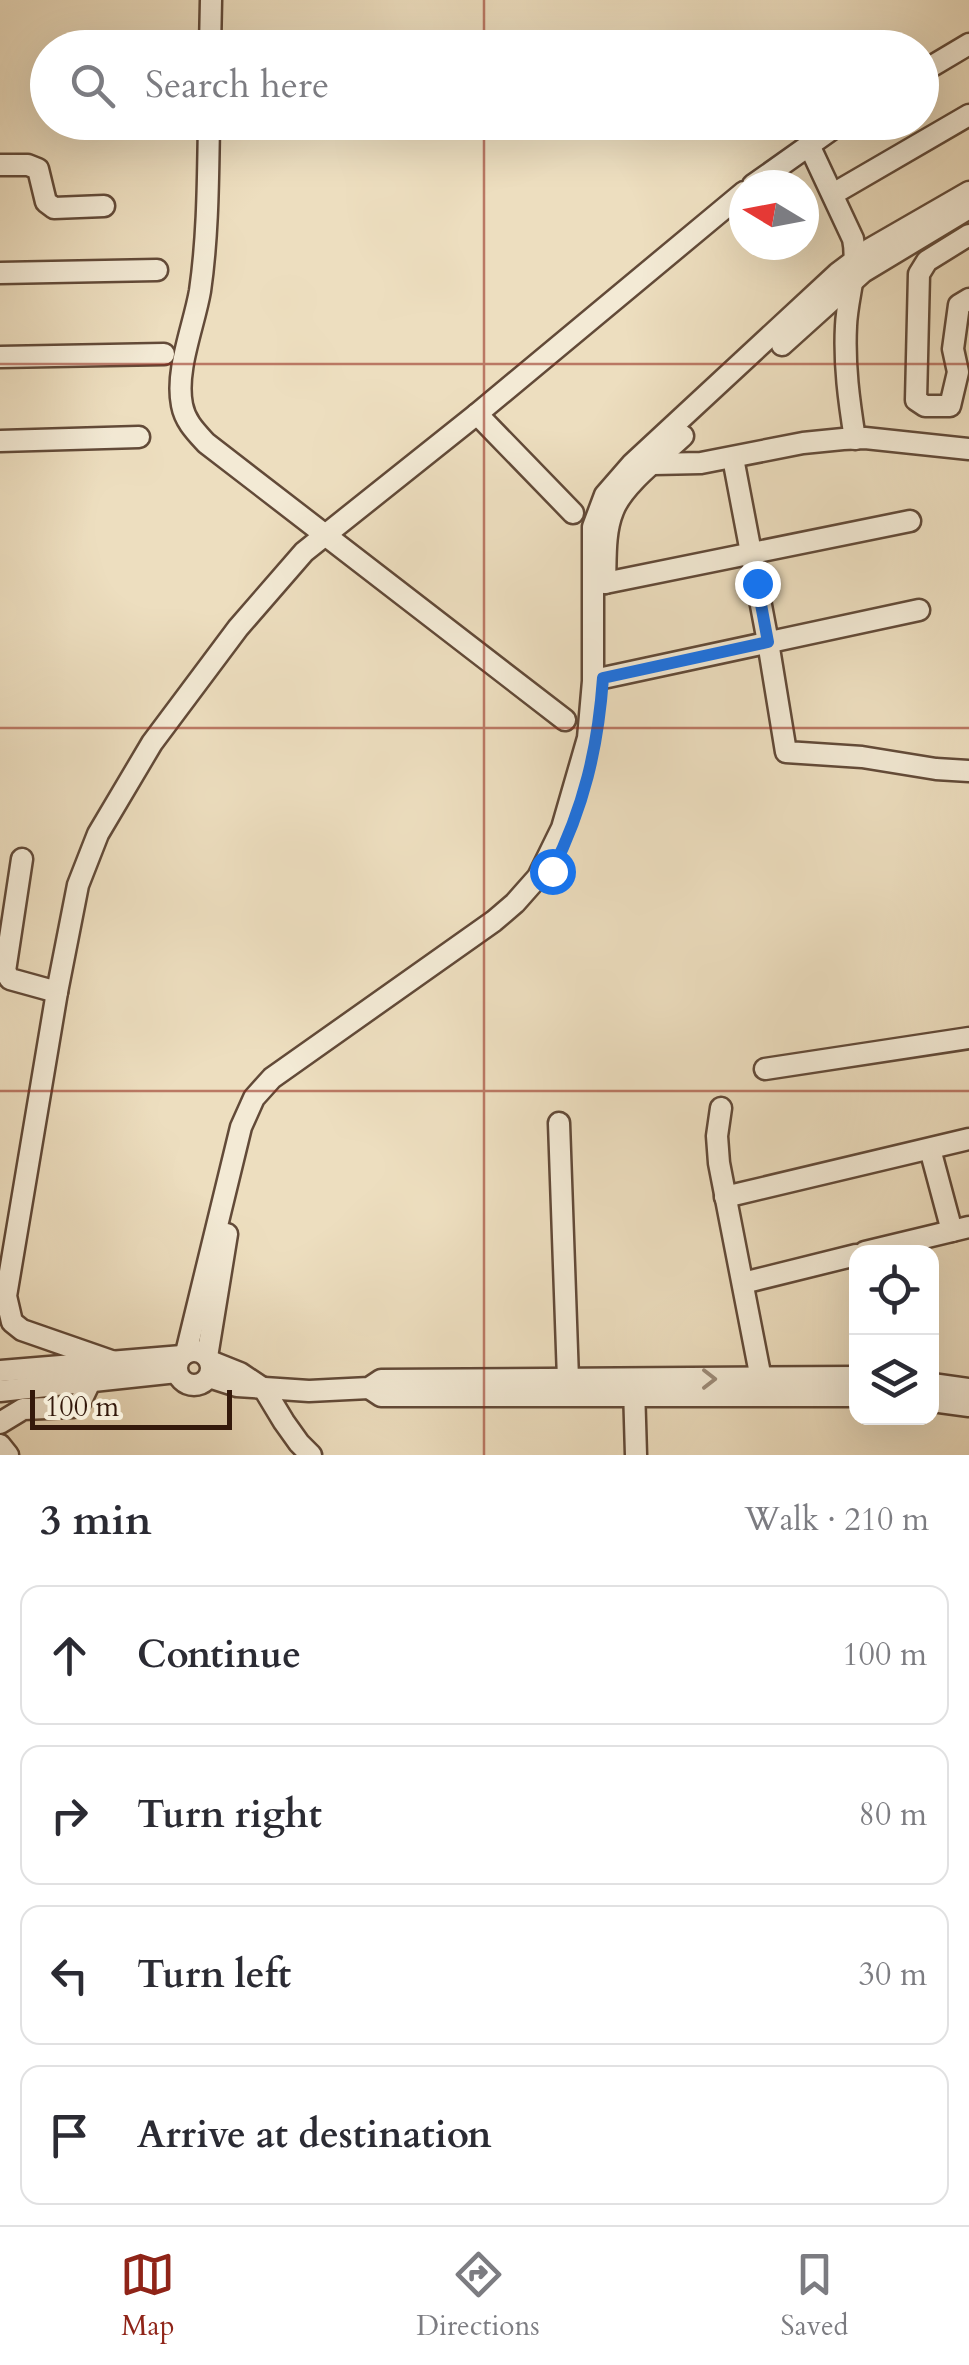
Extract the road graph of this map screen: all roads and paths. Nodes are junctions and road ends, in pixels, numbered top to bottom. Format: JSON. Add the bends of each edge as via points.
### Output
{"nodes":[{"id":1,"x":211,"y":0,"type":"edge"},
{"id":2,"x":210,"y":30,"type":"edge"},
{"id":3,"x":969,"y":44,"type":"edge"},
{"id":4,"x":939,"y":62,"type":"edge"},
{"id":5,"x":969,"y":114,"type":"edge"},
{"id":6,"x":939,"y":132,"type":"edge"},
{"id":7,"x":208,"y":140,"type":"edge"},
{"id":8,"x":816,"y":140,"type":"edge"},
{"id":9,"x":925,"y":140,"type":"edge"},
{"id":10,"x":809,"y":145,"type":"junction"},
{"id":11,"x":0,"y":165,"type":"edge"},
{"id":12,"x":774,"y":170,"type":"edge"},
{"id":13,"x":969,"y":192,"type":"edge"},
{"id":14,"x":833,"y":194,"type":"junction"},
{"id":15,"x":729,"y":204,"type":"edge"},
{"id":16,"x":104,"y":206,"type":"dead end"},
{"id":17,"x":964,"y":225,"type":"edge"},
{"id":18,"x":855,"y":260,"type":"junction"},
{"id":19,"x":157,"y":270,"type":"dead end"},
{"id":20,"x":0,"y":273,"type":"edge"},
{"id":21,"x":851,"y":282,"type":"junction"},
{"id":22,"x":969,"y":299,"type":"edge"},
{"id":23,"x":164,"y":354,"type":"dead end"},
{"id":24,"x":0,"y":356,"type":"edge"},
{"id":25,"x":477,"y":414,"type":"junction"},
{"id":26,"x":139,"y":437,"type":"dead end"},
{"id":27,"x":854,"y":438,"type":"junction"},
{"id":28,"x":0,"y":441,"type":"edge"},
{"id":29,"x":969,"y":449,"type":"edge"},
{"id":30,"x":734,"y":458,"type":"junction"},
{"id":31,"x":653,"y":464,"type":"junction"},
{"id":32,"x":574,"y":513,"type":"dead end"},
{"id":33,"x":910,"y":521,"type":"dead end"},
{"id":34,"x":324,"y":535,"type":"junction"},
{"id":35,"x":751,"y":554,"type":"junction"},
{"id":36,"x":606,"y":583,"type":"junction"},
{"id":37,"x":919,"y":610,"type":"dead end"},
{"id":38,"x":768,"y":642,"type":"junction"},
{"id":39,"x":603,"y":678,"type":"junction"},
{"id":40,"x":565,"y":720,"type":"dead end"},
{"id":41,"x":969,"y":771,"type":"edge"},
{"id":42,"x":578,"y":794,"type":"junction"},
{"id":43,"x":22,"y":859,"type":"dead end"},
{"id":44,"x":57,"y":992,"type":"junction"},
{"id":45,"x":969,"y":1038,"type":"edge"},
{"id":46,"x":764,"y":1069,"type":"dead end"},
{"id":47,"x":721,"y":1108,"type":"dead end"},
{"id":48,"x":559,"y":1123,"type":"dead end"},
{"id":49,"x":969,"y":1140,"type":"edge"},
{"id":50,"x":930,"y":1148,"type":"junction"},
{"id":51,"x":725,"y":1197,"type":"junction"},
{"id":52,"x":961,"y":1229,"type":"edge"},
{"id":53,"x":894,"y":1245,"type":"edge"},
{"id":54,"x":849,"y":1257,"type":"edge"},
{"id":55,"x":743,"y":1283,"type":"junction"},
{"id":56,"x":117,"y":1363,"type":"junction"},
{"id":57,"x":195,"y":1363,"type":"junction"},
{"id":58,"x":0,"y":1372,"type":"edge"},
{"id":59,"x":77,"y":1377,"type":"junction"},
{"id":60,"x":849,"y":1378,"type":"edge"},
{"id":61,"x":568,"y":1379,"type":"junction"},
{"id":62,"x":939,"y":1385,"type":"edge"},
{"id":63,"x":634,"y":1387,"type":"junction"},
{"id":64,"x":762,"y":1387,"type":"junction"},
{"id":65,"x":369,"y":1388,"type":"junction"},
{"id":66,"x":969,"y":1388,"type":"edge"},
{"id":67,"x":264,"y":1389,"type":"junction"},
{"id":68,"x":0,"y":1391,"type":"edge"},
{"id":69,"x":849,"y":1395,"type":"edge"},
{"id":70,"x":939,"y":1402,"type":"edge"},
{"id":71,"x":969,"y":1406,"type":"edge"},
{"id":72,"x":0,"y":1423,"type":"edge"},
{"id":73,"x":0,"y":1445,"type":"edge"},
{"id":74,"x":8,"y":1455,"type":"edge"},
{"id":75,"x":310,"y":1455,"type":"edge"},
{"id":76,"x":636,"y":1455,"type":"edge"}],
"edges":[{"from":1,"to":2,"type":"street"},
{"from":3,"to":4,"type":"street"},
{"from":5,"to":6,"type":"street"},
{"from":7,"to":34,"type":"street","via":[[200,292],[181,401],[206,442]]},
{"from":8,"to":10,"type":"street"},
{"from":9,"to":14,"type":"street"},
{"from":10,"to":12,"type":"street"},
{"from":10,"to":14,"type":"street"},
{"from":11,"to":16,"type":"street","via":[[38,169],[49,206]]},
{"from":13,"to":18,"type":"street"},
{"from":14,"to":18,"type":"street","via":[[853,238]]},
{"from":15,"to":25,"type":"street"},
{"from":17,"to":21,"type":"street"},
{"from":17,"to":22,"type":"street","via":[[920,274],[916,400],[926,406],[950,406],[959,304]]},
{"from":18,"to":21,"type":"street"},
{"from":18,"to":42,"type":"street","via":[[605,495],[592,542],[591,720]]},
{"from":19,"to":20,"type":"street"},
{"from":21,"to":27,"type":"street","via":[[845,367]]},
{"from":21,"to":31,"type":"street"},
{"from":23,"to":24,"type":"street"},
{"from":25,"to":32,"type":"street"},
{"from":25,"to":34,"type":"street"},
{"from":26,"to":28,"type":"street"},
{"from":27,"to":29,"type":"street"},
{"from":27,"to":30,"type":"street"},
{"from":30,"to":31,"type":"street"},
{"from":30,"to":35,"type":"street"},
{"from":31,"to":36,"type":"street","via":[[614,508]]},
{"from":33,"to":35,"type":"street"},
{"from":34,"to":40,"type":"street"},
{"from":34,"to":44,"type":"street","via":[[238,628],[152,744],[98,834],[78,886]]},
{"from":35,"to":36,"type":"street"},
{"from":35,"to":38,"type":"street"},
{"from":36,"to":39,"type":"street"},
{"from":37,"to":38,"type":"street"},
{"from":38,"to":39,"type":"street"},
{"from":38,"to":41,"type":"street","via":[[786,752]]},
{"from":39,"to":42,"type":"street","via":[[598,737]]},
{"from":42,"to":57,"type":"street","via":[[545,865],[515,903],[272,1078],[254,1098],[241,1126]]},
{"from":43,"to":44,"type":"street","via":[[5,971],[10,979]]},
{"from":44,"to":56,"type":"street","via":[[6,1296],[12,1322],[22,1330]]},
{"from":45,"to":46,"type":"street"},
{"from":47,"to":51,"type":"street","via":[[717,1136]]},
{"from":48,"to":61,"type":"street"},
{"from":49,"to":50,"type":"street"},
{"from":50,"to":51,"type":"street"},
{"from":50,"to":52,"type":"street"},
{"from":51,"to":55,"type":"street"},
{"from":52,"to":53,"type":"street"},
{"from":54,"to":55,"type":"street"},
{"from":55,"to":64,"type":"street"},
{"from":56,"to":57,"type":"street"},
{"from":56,"to":59,"type":"street"},
{"from":57,"to":59,"type":"street"},
{"from":57,"to":67,"type":"street","via":[[240,1374]]},
{"from":58,"to":59,"type":"street"},
{"from":59,"to":68,"type":"street"},
{"from":59,"to":72,"type":"street","via":[[80,1403],[23,1409]]},
{"from":60,"to":64,"type":"street"},
{"from":61,"to":63,"type":"street"},
{"from":61,"to":65,"type":"street","via":[[381,1380]]},
{"from":62,"to":66,"type":"street"},
{"from":63,"to":64,"type":"street"},
{"from":63,"to":65,"type":"street","via":[[381,1396]]},
{"from":63,"to":76,"type":"street"},
{"from":64,"to":69,"type":"street"},
{"from":65,"to":67,"type":"street"},
{"from":67,"to":75,"type":"street"},
{"from":70,"to":71,"type":"street"},
{"from":73,"to":74,"type":"street"}]}
